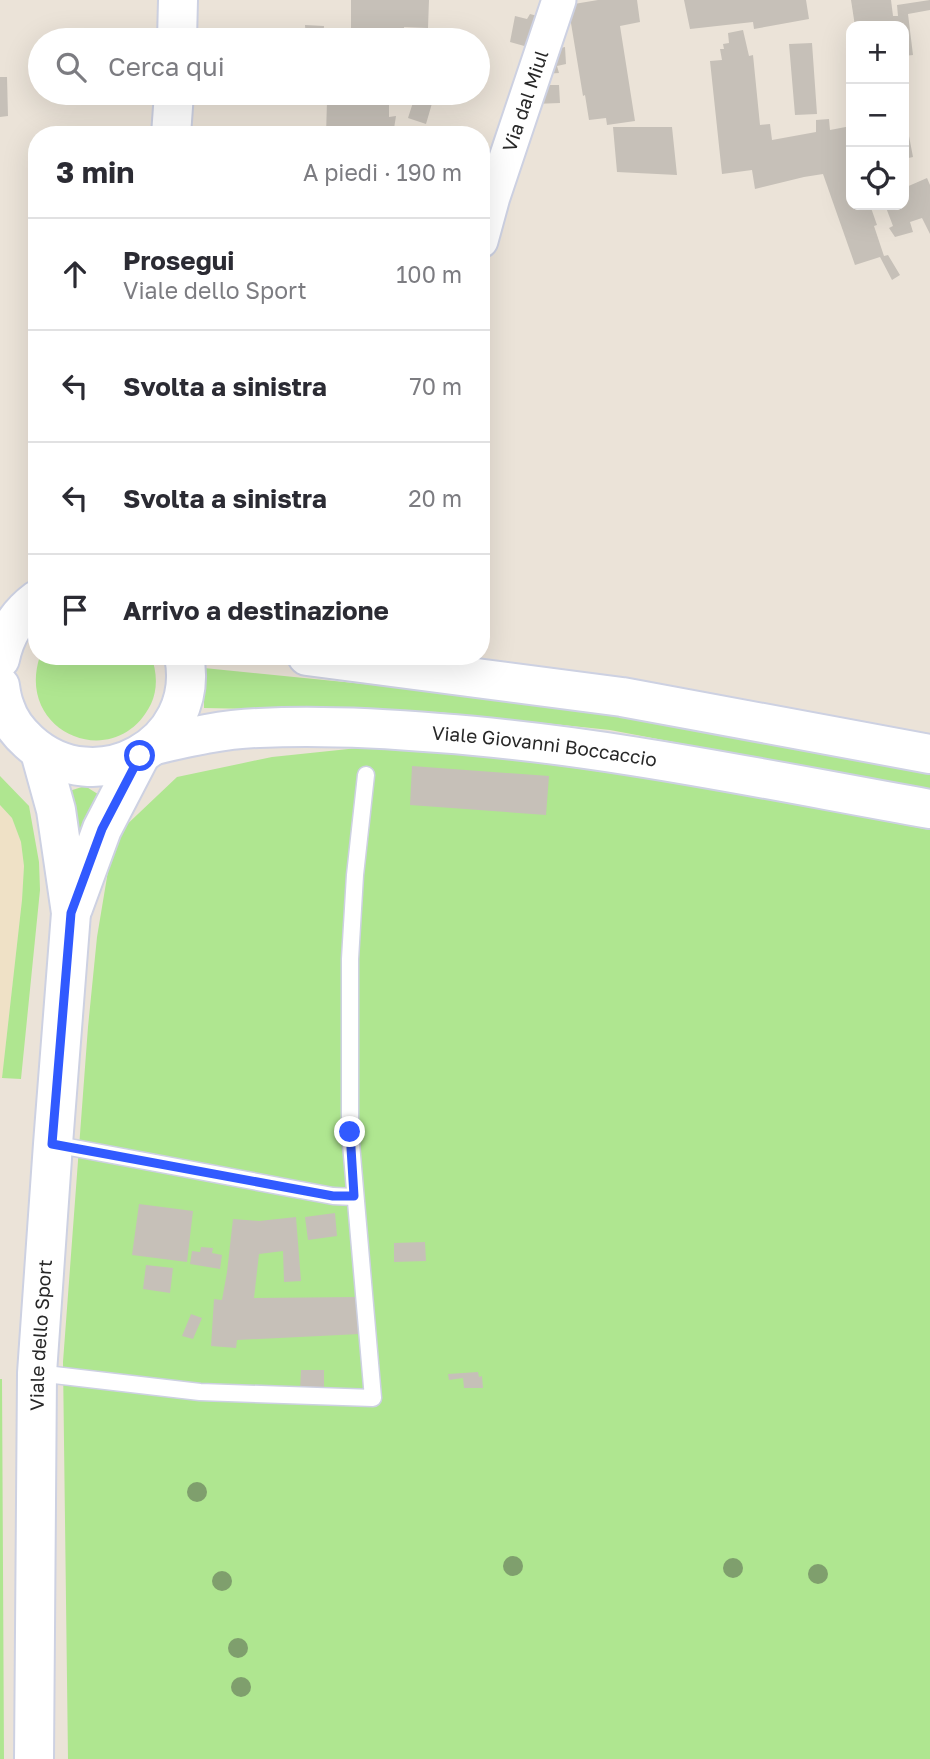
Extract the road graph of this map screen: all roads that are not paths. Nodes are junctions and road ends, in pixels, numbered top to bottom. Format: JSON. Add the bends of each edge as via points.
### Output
{"nodes":[{"id":1,"x":178,"y":0,"type":"edge"},
{"id":2,"x":559,"y":0,"type":"edge"},
{"id":3,"x":177,"y":28,"type":"edge"},
{"id":4,"x":173,"y":105,"type":"edge"},
{"id":5,"x":172,"y":126,"type":"edge"},
{"id":6,"x":490,"y":208,"type":"edge"},
{"id":7,"x":22,"y":607,"type":"edge"},
{"id":8,"x":0,"y":659,"type":"edge"},
{"id":9,"x":186,"y":665,"type":"edge"},
{"id":10,"x":412,"y":665,"type":"edge"},
{"id":11,"x":0,"y":686,"type":"edge"},
{"id":12,"x":7,"y":722,"type":"edge"},
{"id":13,"x":147,"y":750,"type":"junction"},
{"id":14,"x":40,"y":752,"type":"junction"},
{"id":15,"x":930,"y":754,"type":"edge"},
{"id":16,"x":366,"y":775,"type":"dead end"},
{"id":17,"x":930,"y":809,"type":"edge"},
{"id":18,"x":71,"y":913,"type":"junction"},
{"id":19,"x":52,"y":1144,"type":"junction"},
{"id":20,"x":354,"y":1196,"type":"junction"},
{"id":21,"x":37,"y":1373,"type":"junction"},
{"id":22,"x":34,"y":1759,"type":"edge"}],
"edges":[{"from":1,"to":3,"type":"main road"},
{"from":2,"to":6,"type":"street","name":"Via dal Miul"},
{"from":4,"to":5,"type":"main road"},
{"from":7,"to":8,"type":"main road"},
{"from":9,"to":13,"type":"main road","name":"Viale dello Sport","via":[[183,703],[177,716]]},
{"from":10,"to":15,"type":"main road","via":[[622,697]]},
{"from":11,"to":12,"type":"main road"},
{"from":12,"to":14,"type":"main road"},
{"from":13,"to":14,"type":"main road","name":"Viale Giovanni Boccaccio","via":[[102,768],[78,767]]},
{"from":13,"to":17,"type":"main road","name":"Viale Giovanni Boccaccio","via":[[204,734],[258,728],[373,728],[502,737],[608,751]]},
{"from":13,"to":18,"type":"main road","name":"Viale dello Sport","via":[[102,829]]},
{"from":14,"to":18,"type":"main road","name":"Viale dello Sport","via":[[56,810]]},
{"from":16,"to":20,"type":"lane","via":[[350,958]]},
{"from":18,"to":19,"type":"main road","name":"Viale dello Sport"},
{"from":19,"to":20,"type":"lane","via":[[333,1196]]},
{"from":19,"to":21,"type":"main road","name":"Viale dello Sport"},
{"from":20,"to":21,"type":"lane","via":[[373,1398],[200,1392]]},
{"from":21,"to":22,"type":"main road","name":"Viale dello Sport"}]}
